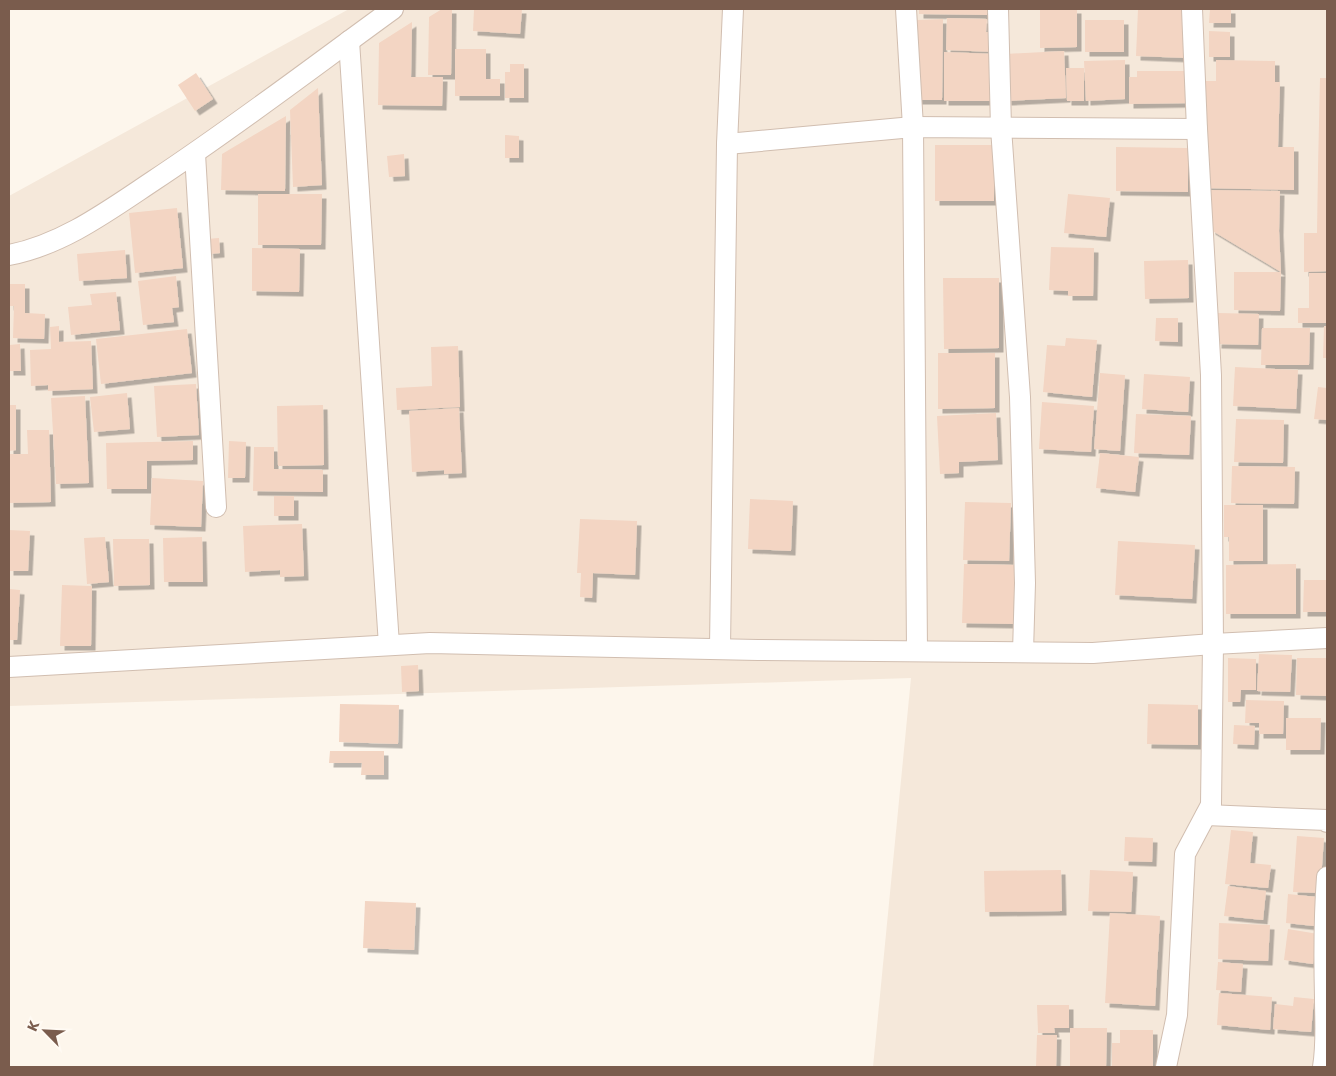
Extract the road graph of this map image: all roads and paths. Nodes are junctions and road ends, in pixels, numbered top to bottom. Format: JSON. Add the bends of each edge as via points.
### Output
{"nodes":[{"id":1,"x":393,"y":9,"type":"edge"},
{"id":2,"x":732,"y":9,"type":"edge"},
{"id":3,"x":906,"y":9,"type":"edge"},
{"id":4,"x":998,"y":9,"type":"edge"},
{"id":5,"x":1192,"y":9,"type":"edge"},
{"id":6,"x":349,"y":41,"type":"junction"},
{"id":7,"x":913,"y":127,"type":"junction"},
{"id":8,"x":1001,"y":128,"type":"junction"},
{"id":9,"x":1197,"y":129,"type":"junction"},
{"id":10,"x":727,"y":144,"type":"junction"},
{"id":11,"x":195,"y":154,"type":"junction"},
{"id":12,"x":9,"y":255,"type":"edge"},
{"id":13,"x":216,"y":507,"type":"dead end"},
{"id":14,"x":1327,"y":638,"type":"edge"},
{"id":15,"x":1213,"y":644,"type":"junction"},
{"id":16,"x":389,"y":645,"type":"junction"},
{"id":17,"x":720,"y":648,"type":"junction"},
{"id":18,"x":917,"y":651,"type":"junction"},
{"id":19,"x":1023,"y":652,"type":"junction"},
{"id":20,"x":9,"y":667,"type":"edge"},
{"id":21,"x":1206,"y":815,"type":"junction"},
{"id":22,"x":1327,"y":822,"type":"edge"},
{"id":23,"x":1327,"y":877,"type":"edge"},
{"id":24,"x":1166,"y":1067,"type":"edge"},
{"id":25,"x":1323,"y":1067,"type":"edge"}],
"edges":[{"from":1,"to":6,"type":"street"},
{"from":2,"to":10,"type":"street"},
{"from":3,"to":7,"type":"street"},
{"from":4,"to":8,"type":"street"},
{"from":5,"to":9,"type":"street"},
{"from":6,"to":11,"type":"street"},
{"from":6,"to":16,"type":"street"},
{"from":7,"to":8,"type":"street"},
{"from":7,"to":10,"type":"street"},
{"from":7,"to":18,"type":"street"},
{"from":8,"to":9,"type":"street"},
{"from":8,"to":19,"type":"street","via":[[1020,397],[1025,583]]},
{"from":9,"to":15,"type":"street","via":[[1211,375]]},
{"from":10,"to":17,"type":"street"},
{"from":11,"to":12,"type":"street","via":[[101,216],[56,240]]},
{"from":11,"to":13,"type":"street"},
{"from":14,"to":15,"type":"street"},
{"from":15,"to":19,"type":"street","via":[[1093,653]]},
{"from":15,"to":21,"type":"street","via":[[1211,805]]},
{"from":16,"to":17,"type":"street"},
{"from":16,"to":20,"type":"street"},
{"from":17,"to":18,"type":"street"},
{"from":18,"to":19,"type":"street"},
{"from":21,"to":22,"type":"street"},
{"from":21,"to":24,"type":"street","via":[[1185,854],[1177,1016]]},
{"from":23,"to":25,"type":"street","via":[[1326,1049]]}]}
